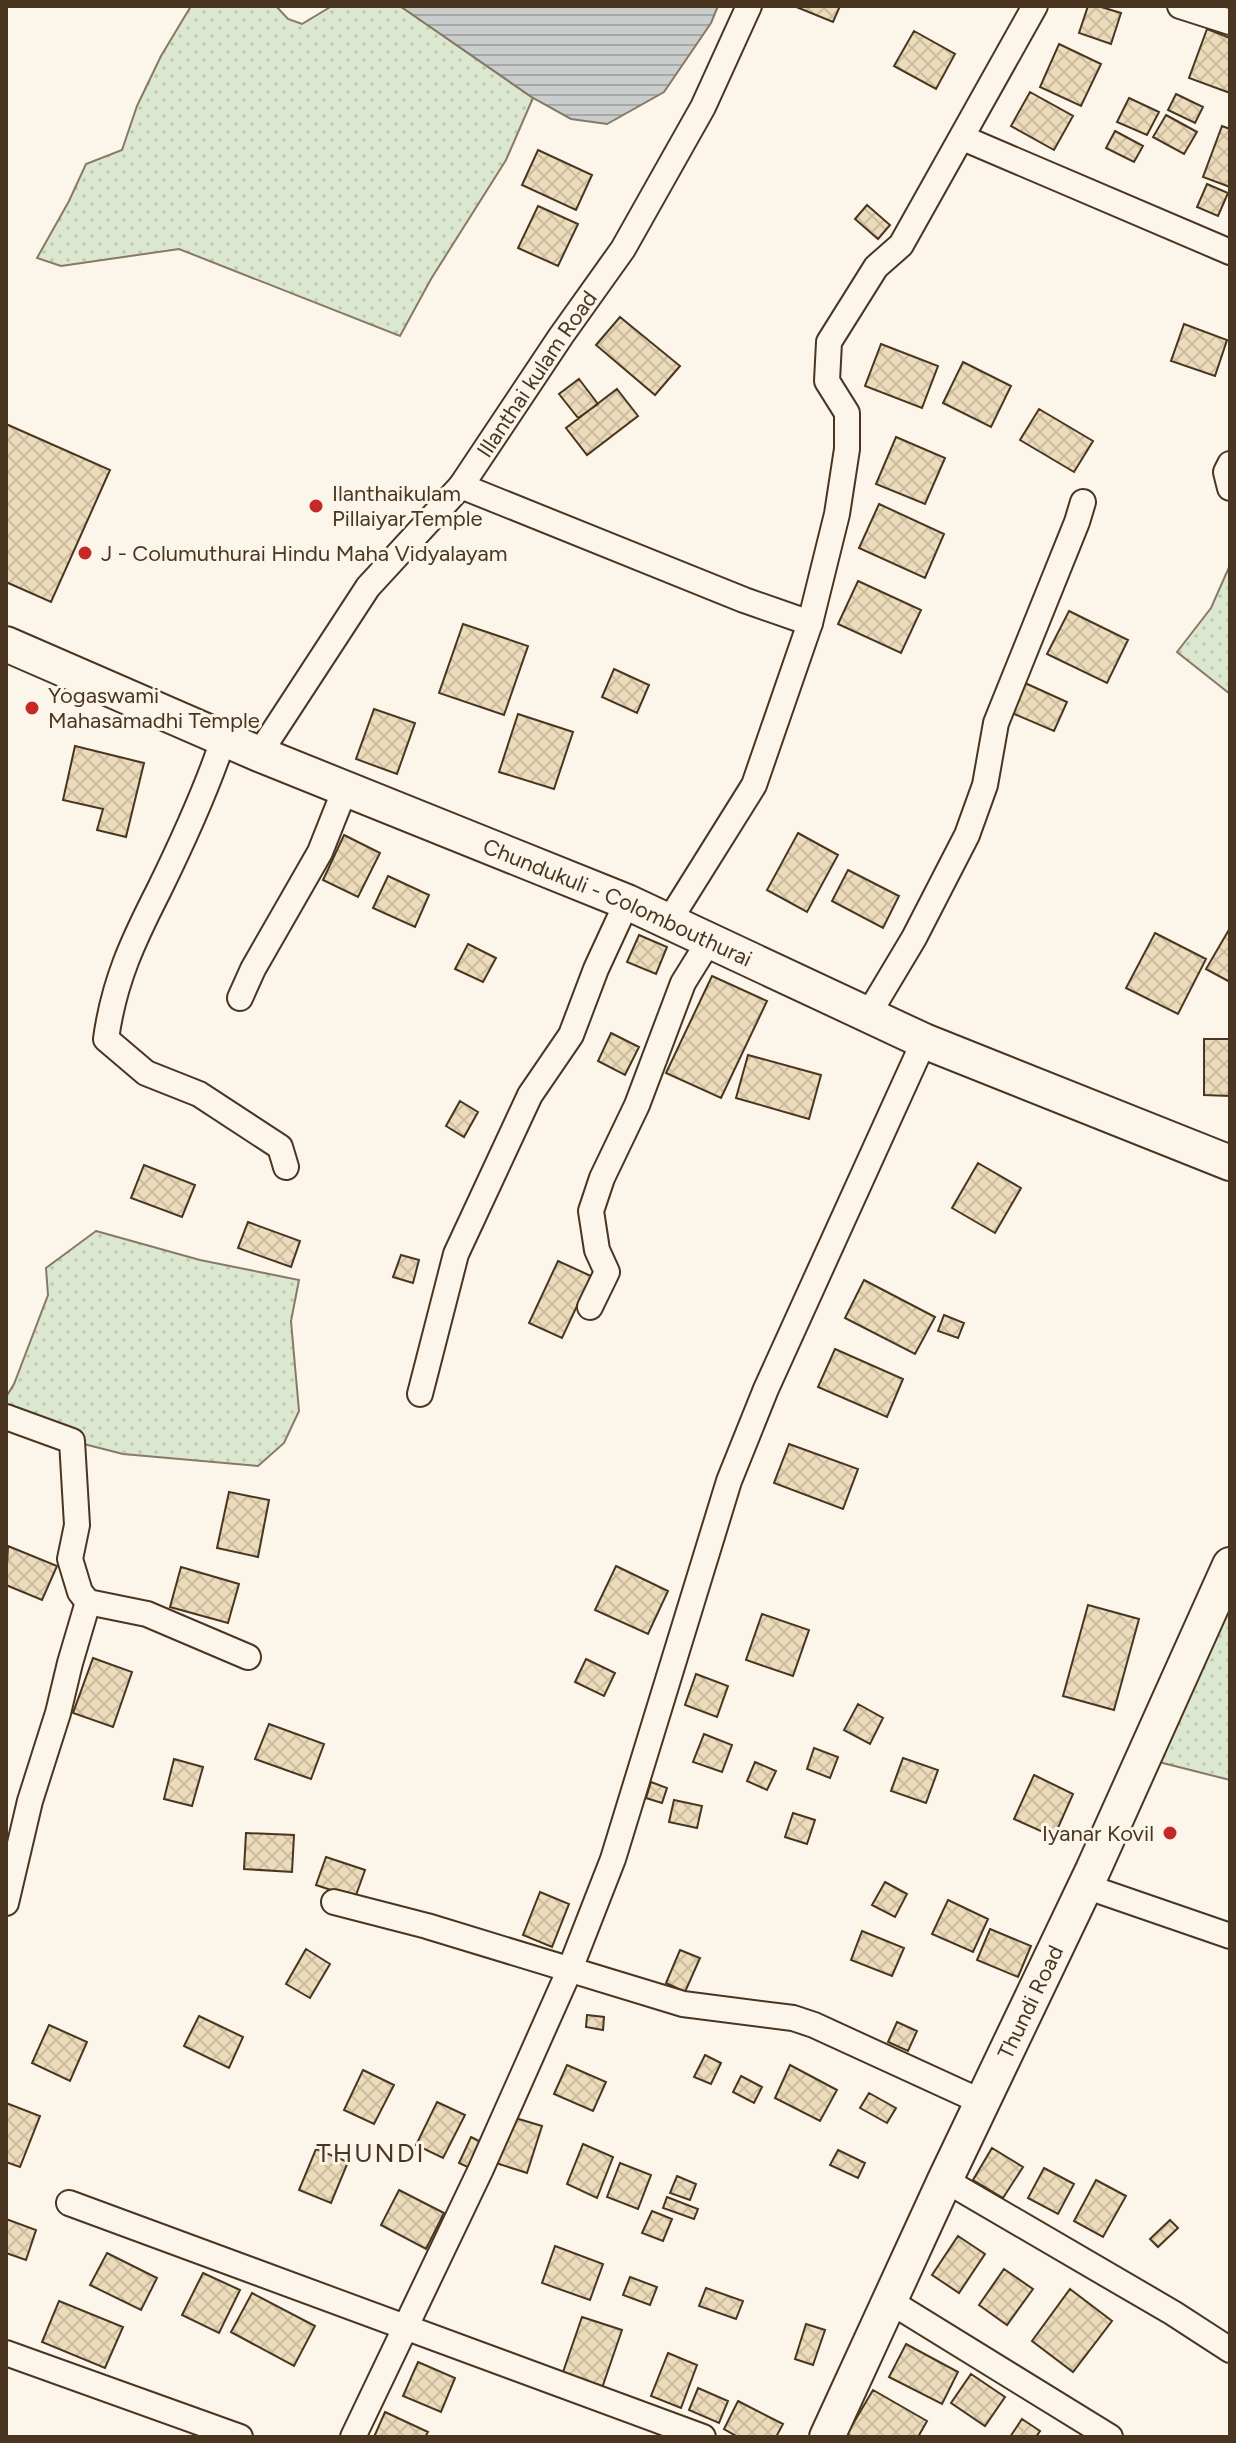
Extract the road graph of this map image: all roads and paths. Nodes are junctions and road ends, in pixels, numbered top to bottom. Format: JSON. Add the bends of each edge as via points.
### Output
{"nodes":[{"id":1,"x":749,"y":6,"type":"edge"},
{"id":2,"x":1035,"y":6,"type":"edge"},
{"id":3,"x":1180,"y":6,"type":"edge"},
{"id":4,"x":1230,"y":22,"type":"edge"},
{"id":5,"x":963,"y":138,"type":"junction"},
{"id":6,"x":1230,"y":252,"type":"edge"},
{"id":7,"x":1230,"y":464,"type":"edge"},
{"id":8,"x":461,"y":486,"type":"junction"},
{"id":9,"x":1230,"y":488,"type":"edge"},
{"id":10,"x":1083,"y":502,"type":"dead end"},
{"id":11,"x":810,"y":623,"type":"junction"},
{"id":12,"x":6,"y":644,"type":"edge"},
{"id":13,"x":224,"y":737,"type":"junction"},
{"id":14,"x":259,"y":754,"type":"junction"},
{"id":15,"x":345,"y":789,"type":"junction"},
{"id":16,"x":627,"y":902,"type":"junction"},
{"id":17,"x":669,"y":921,"type":"junction"},
{"id":18,"x":709,"y":941,"type":"junction"},
{"id":19,"x":240,"y":998,"type":"dead end"},
{"id":20,"x":868,"y":1015,"type":"junction"},
{"id":21,"x":924,"y":1041,"type":"junction"},
{"id":22,"x":1230,"y":1163,"type":"edge"},
{"id":23,"x":286,"y":1167,"type":"dead end"},
{"id":24,"x":590,"y":1307,"type":"dead end"},
{"id":25,"x":420,"y":1394,"type":"dead end"},
{"id":26,"x":6,"y":1417,"type":"edge"},
{"id":27,"x":1230,"y":1565,"type":"edge"},
{"id":28,"x":88,"y":1602,"type":"junction"},
{"id":29,"x":248,"y":1657,"type":"dead end"},
{"id":30,"x":1085,"y":1886,"type":"junction"},
{"id":31,"x":334,"y":1902,"type":"dead end"},
{"id":32,"x":6,"y":1903,"type":"edge"},
{"id":33,"x":1230,"y":1936,"type":"edge"},
{"id":34,"x":570,"y":1969,"type":"junction"},
{"id":35,"x":982,"y":2102,"type":"junction"},
{"id":36,"x":945,"y":2180,"type":"junction"},
{"id":37,"x":69,"y":2203,"type":"dead end"},
{"id":38,"x":891,"y":2302,"type":"junction"},
{"id":39,"x":405,"y":2329,"type":"junction"},
{"id":40,"x":1230,"y":2350,"type":"edge"},
{"id":41,"x":6,"y":2353,"type":"edge"},
{"id":42,"x":240,"y":2437,"type":"edge"},
{"id":43,"x":353,"y":2437,"type":"edge"},
{"id":44,"x":703,"y":2437,"type":"edge"},
{"id":45,"x":827,"y":2437,"type":"edge"},
{"id":46,"x":1110,"y":2437,"type":"edge"}],
"edges":[{"from":1,"to":8,"type":"street","name":"Illanthai kulam Road","via":[[703,107],[623,249]]},
{"from":2,"to":5,"type":"street"},
{"from":3,"to":4,"type":"street"},
{"from":5,"to":6,"type":"street"},
{"from":5,"to":11,"type":"street","via":[[901,245],[876,267],[829,342],[827,381],[847,413],[847,449]]},
{"from":7,"to":9,"type":"street"},
{"from":8,"to":11,"type":"street"},
{"from":8,"to":14,"type":"street","name":"Illanthai kulam Road","via":[[368,587]]},
{"from":10,"to":20,"type":"street","via":[[996,723],[985,785],[967,835]]},
{"from":11,"to":17,"type":"street","via":[[754,785]]},
{"from":12,"to":13,"type":"main road","name":"Chundukuli - Colombouthurai"},
{"from":13,"to":14,"type":"main road","name":"Chundukuli - Colombouthurai"},
{"from":13,"to":23,"type":"street","via":[[139,927],[111,1001],[106,1039],[146,1073],[199,1094],[280,1147]]},
{"from":14,"to":15,"type":"main road","name":"Chundukuli - Colombouthurai"},
{"from":15,"to":16,"type":"main road","name":"Chundukuli - Colombouthurai"},
{"from":15,"to":19,"type":"street","via":[[320,852]]},
{"from":16,"to":17,"type":"main road","name":"Chundukuli - Colombouthurai"},
{"from":16,"to":25,"type":"street","via":[[571,1035],[530,1095],[456,1254]]},
{"from":17,"to":18,"type":"main road","name":"Chundukuli - Colombouthurai"},
{"from":18,"to":20,"type":"main road","name":"Chundukuli - Colombouthurai"},
{"from":18,"to":24,"type":"street","via":[[683,983],[591,1211],[597,1250],[607,1272]]},
{"from":20,"to":21,"type":"main road","name":"Chundukuli - Colombouthurai"},
{"from":21,"to":22,"type":"main road","name":"Chundukuli - Colombouthurai"},
{"from":21,"to":34,"type":"street","via":[[729,1481],[618,1844]]},
{"from":26,"to":28,"type":"street","via":[[72,1441],[77,1525],[70,1559]]},
{"from":27,"to":30,"type":"main road","name":"Thundi Road"},
{"from":28,"to":29,"type":"street","via":[[147,1614]]},
{"from":28,"to":32,"type":"street"},
{"from":30,"to":33,"type":"street"},
{"from":30,"to":35,"type":"main road","name":"Thundi Road"},
{"from":31,"to":34,"type":"street"},
{"from":34,"to":35,"type":"street","via":[[683,2004],[793,2018]]},
{"from":34,"to":39,"type":"street"},
{"from":35,"to":36,"type":"main road","name":"Thundi Road"},
{"from":36,"to":38,"type":"main road","name":"Thundi Road"},
{"from":36,"to":40,"type":"street"},
{"from":37,"to":39,"type":"street"},
{"from":38,"to":45,"type":"main road","name":"Thundi Road"},
{"from":38,"to":46,"type":"street"},
{"from":39,"to":43,"type":"street"},
{"from":39,"to":44,"type":"street"},
{"from":41,"to":42,"type":"street"}]}
